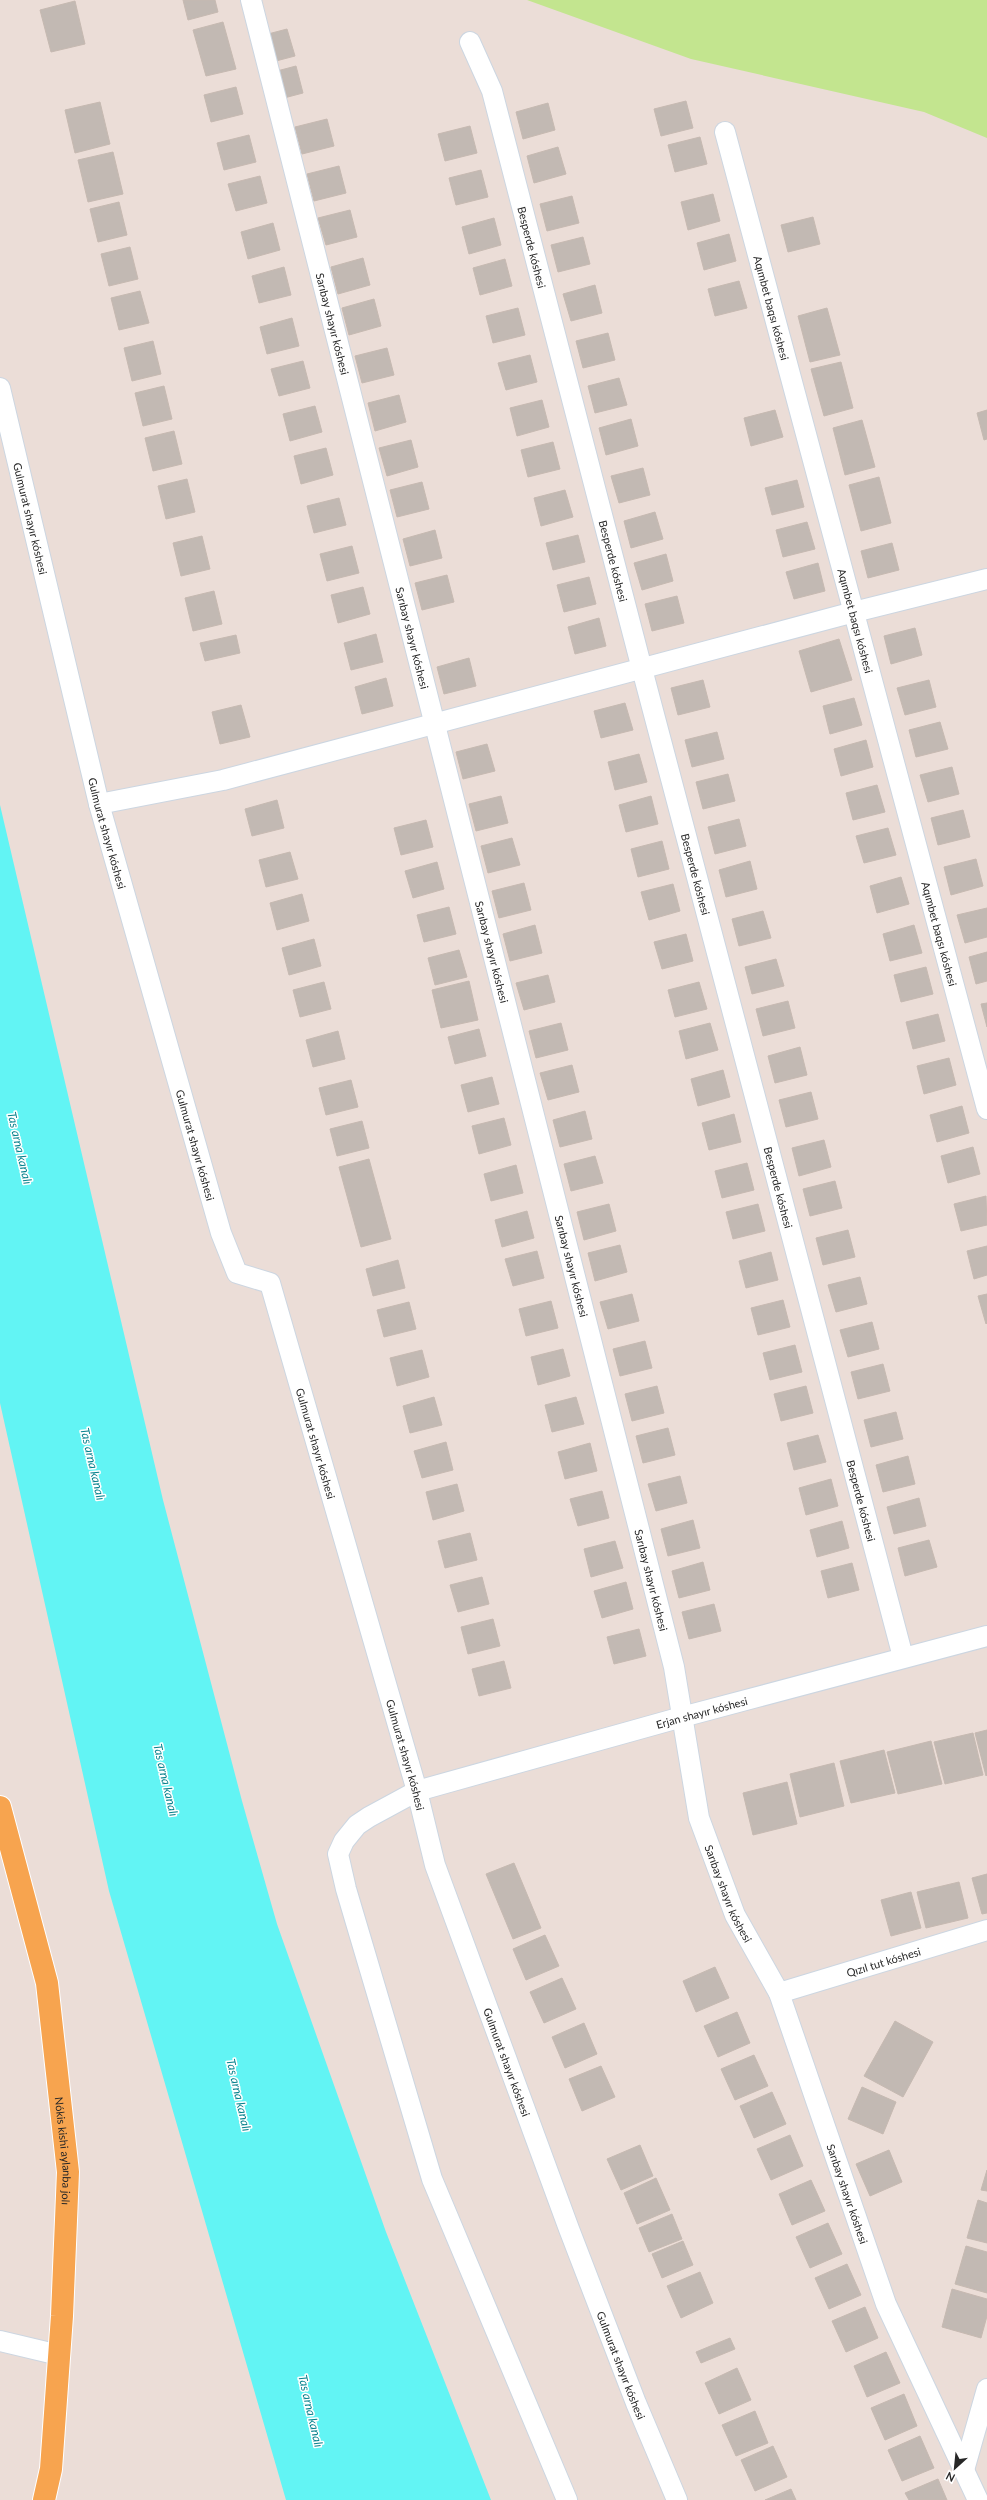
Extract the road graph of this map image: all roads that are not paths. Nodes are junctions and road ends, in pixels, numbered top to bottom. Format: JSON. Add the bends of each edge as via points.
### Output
{"nodes":[{"id":1,"x":251,"y":0,"type":"edge"},
{"id":2,"x":470,"y":42,"type":"dead end"},
{"id":3,"x":725,"y":132,"type":"dead end"},
{"id":4,"x":0,"y":388,"type":"edge"},
{"id":5,"x":987,"y":579,"type":"edge"},
{"id":6,"x":854,"y":612,"type":"junction"},
{"id":7,"x":642,"y":669,"type":"junction"},
{"id":8,"x":436,"y":721,"type":"junction"},
{"id":9,"x":99,"y":804,"type":"junction"},
{"id":10,"x":987,"y":1109,"type":"edge"},
{"id":11,"x":987,"y":1636,"type":"edge"},
{"id":12,"x":903,"y":1657,"type":"junction"},
{"id":13,"x":682,"y":1717,"type":"junction"},
{"id":14,"x":417,"y":1792,"type":"junction"},
{"id":15,"x":0,"y":1807,"type":"edge"},
{"id":16,"x":987,"y":1930,"type":"edge"},
{"id":17,"x":779,"y":1993,"type":"junction"},
{"id":18,"x":0,"y":2341,"type":"edge"},
{"id":19,"x":59,"y":2355,"type":"junction"},
{"id":20,"x":987,"y":2389,"type":"edge"},
{"id":21,"x":964,"y":2470,"type":"junction"},
{"id":22,"x":44,"y":2500,"type":"edge"},
{"id":23,"x":567,"y":2500,"type":"edge"},
{"id":24,"x":677,"y":2500,"type":"edge"},
{"id":25,"x":978,"y":2500,"type":"edge"}],
"edges":[{"from":1,"to":8,"type":"street","name":"Sarıbay shayır kóshesi"},
{"from":2,"to":7,"type":"street","name":"Besperde kóshesi","via":[[492,91]]},
{"from":3,"to":6,"type":"street","name":"Aqımbet baqsı kóshesi"},
{"from":4,"to":9,"type":"street","name":"Gulmurat shayır kóshesi"},
{"from":5,"to":6,"type":"street"},
{"from":6,"to":7,"type":"street"},
{"from":6,"to":10,"type":"street","name":"Aqımbet baqsı kóshesi"},
{"from":7,"to":8,"type":"street"},
{"from":7,"to":12,"type":"street","name":"Besperde kóshesi"},
{"from":8,"to":9,"type":"street","via":[[223,780]]},
{"from":8,"to":13,"type":"street","name":"Sarıbay shayır kóshesi","via":[[674,1667]]},
{"from":9,"to":14,"type":"street","name":"Gulmurat shayır kóshesi","via":[[221,1232],[237,1273],[270,1283]]},
{"from":11,"to":12,"type":"street","name":"Erjan shayır kóshesi"},
{"from":12,"to":13,"type":"street","name":"Erjan shayır kóshesi"},
{"from":13,"to":14,"type":"street","name":"Erjan shayır kóshesi"},
{"from":13,"to":17,"type":"street","name":"Sarıbay shayır kóshesi","via":[[699,1818],[735,1915]]},
{"from":14,"to":23,"type":"street","name":"Erjan shayır kóshesi","via":[[357,1826],[344,1841],[338,1854],[346,1889],[432,2179]]},
{"from":14,"to":24,"type":"street","name":"Gulmurat shayır kóshesi","via":[[435,1865],[569,2229],[636,2403]]},
{"from":15,"to":19,"type":"main road","name":"Nókis kishi aylanba jolı","via":[[46,1983],[68,2172]]},
{"from":16,"to":17,"type":"street","name":"Qızıl tut kóshesi"},
{"from":17,"to":21,"type":"street","name":"Sarıbay shayır kóshesi","via":[[886,2304]]},
{"from":18,"to":19,"type":"street"},
{"from":19,"to":22,"type":"main road","name":"Nókis kishi aylanba jolı","via":[[51,2469]]},
{"from":20,"to":21,"type":"street"},
{"from":21,"to":25,"type":"street","name":"Sarıbay shayır kóshesi"}]}
